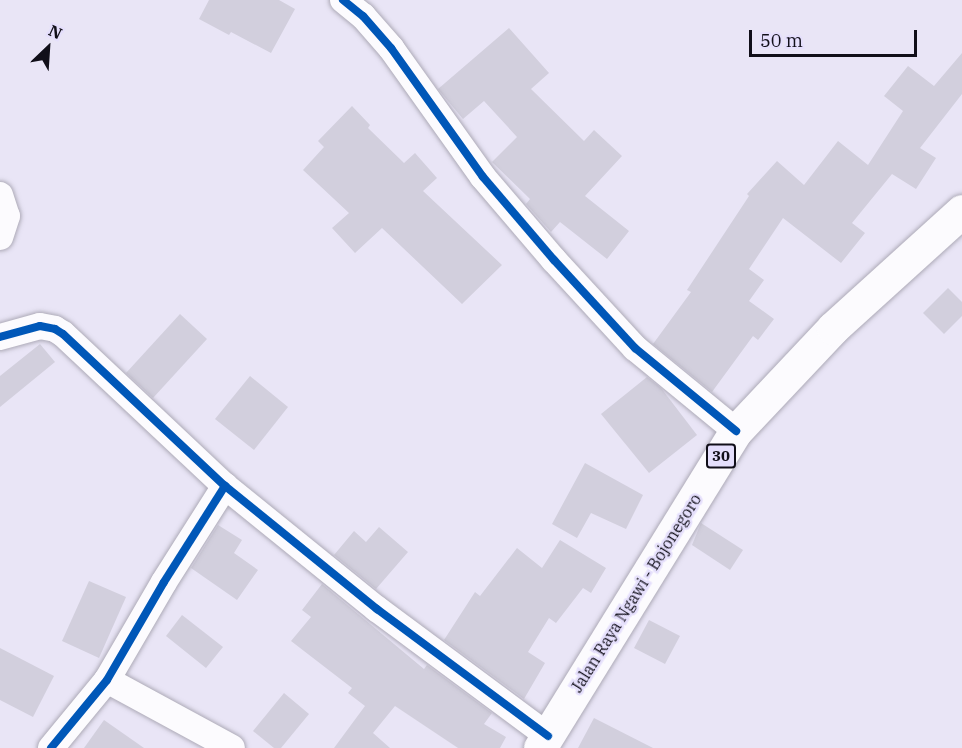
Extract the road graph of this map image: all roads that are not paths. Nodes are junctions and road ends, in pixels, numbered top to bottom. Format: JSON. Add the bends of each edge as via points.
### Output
{"nodes":[{"id":1,"x":343,"y":0,"type":"edge"},
{"id":2,"x":0,"y":195,"type":"edge"},
{"id":3,"x":962,"y":211,"type":"edge"},
{"id":4,"x":0,"y":237,"type":"edge"},
{"id":5,"x":0,"y":337,"type":"edge"},
{"id":6,"x":736,"y":431,"type":"junction"},
{"id":7,"x":225,"y":486,"type":"junction"},
{"id":8,"x":107,"y":680,"type":"junction"},
{"id":9,"x":544,"y":742,"type":"edge"},
{"id":10,"x":51,"y":748,"type":"edge"},
{"id":11,"x":231,"y":748,"type":"edge"}],
"edges":[{"from":1,"to":6,"type":"street","via":[[391,48],[483,177],[554,260],[635,348]]},
{"from":2,"to":4,"type":"street","via":[[7,216]]},
{"from":3,"to":6,"type":"highway","name":"Jalan Raya Ngawi - Bojonegoro","number":"30","via":[[833,328]]},
{"from":5,"to":7,"type":"street","via":[[40,326],[55,329]]},
{"from":6,"to":9,"type":"highway","name":"Jalan Raya Ngawi - Bojonegoro","number":"30"},
{"from":7,"to":8,"type":"street"},
{"from":7,"to":9,"type":"street"},
{"from":8,"to":10,"type":"street"},
{"from":8,"to":11,"type":"street"}]}
